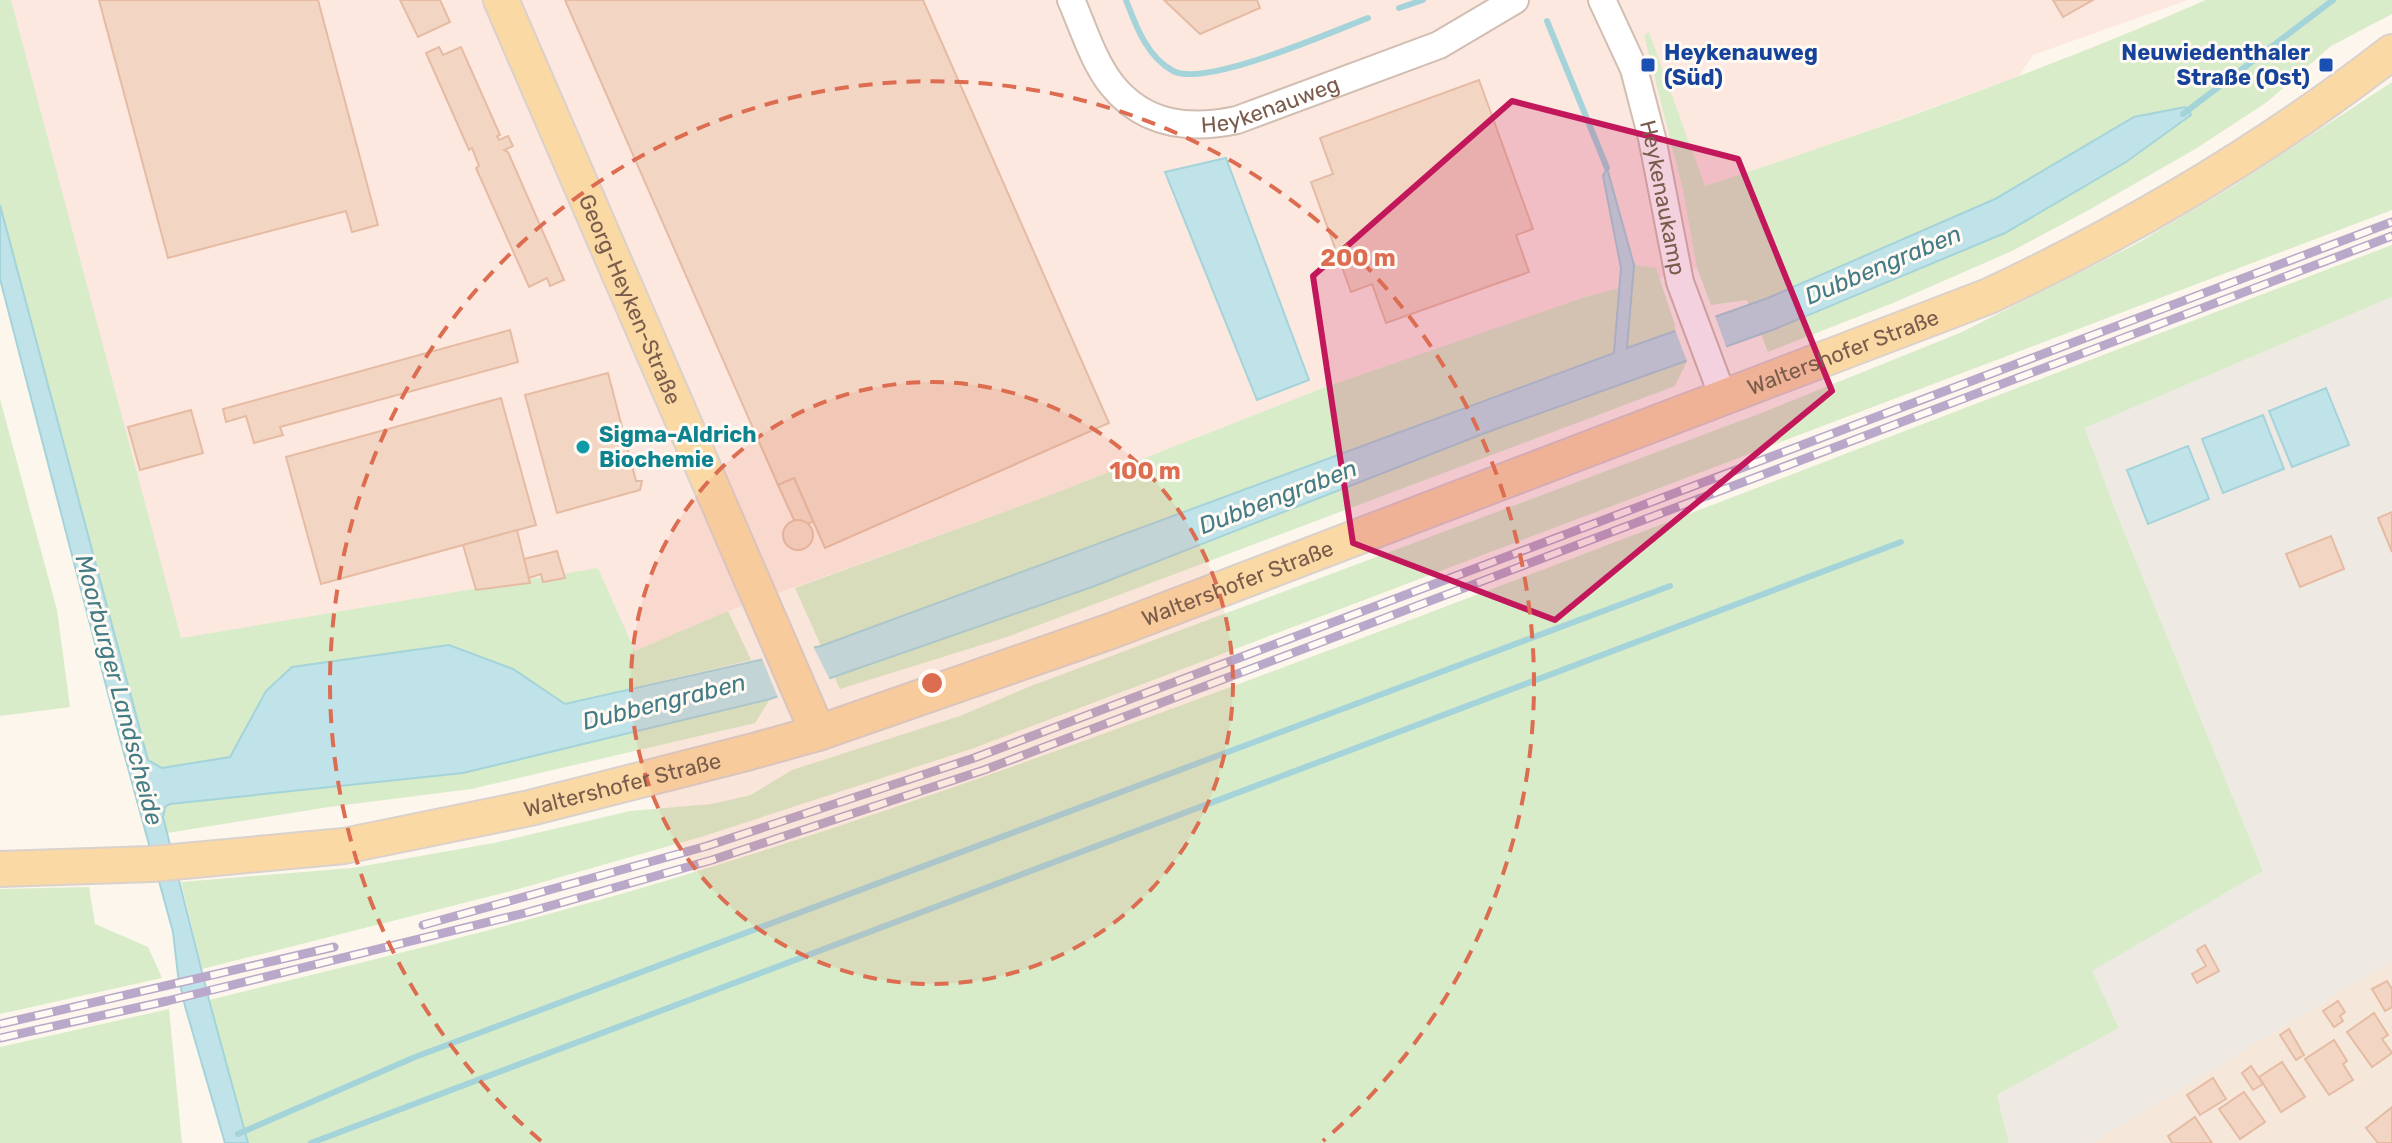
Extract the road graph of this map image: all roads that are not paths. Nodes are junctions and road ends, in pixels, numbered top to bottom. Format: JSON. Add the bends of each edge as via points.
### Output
{"nodes":[{"id":1,"x":501,"y":0,"type":"edge"},
{"id":2,"x":1071,"y":0,"type":"edge"},
{"id":3,"x":1515,"y":0,"type":"edge"},
{"id":4,"x":1602,"y":0,"type":"edge"},
{"id":5,"x":2392,"y":52,"type":"edge"},
{"id":6,"x":1723,"y":397,"type":"junction"},
{"id":7,"x":818,"y":733,"type":"junction"},
{"id":8,"x":0,"y":869,"type":"edge"}],
"edges":[{"from":1,"to":7,"type":"main road","name":"Georg-Heyken-Straße"},
{"from":2,"to":3,"type":"street","name":"Heykenauweg","via":[[1112,85],[1146,113],[1167,122],[1211,126],[1439,45]]},
{"from":4,"to":6,"type":"street","name":"Heykenaukamp","via":[[1634,69],[1690,313]]},
{"from":5,"to":6,"type":"main road","name":"Waltershofer Straße","via":[[2243,158],[2094,245],[1989,296]]},
{"from":6,"to":7,"type":"main road","name":"Waltershofer Straße","via":[[1111,631]]},
{"from":7,"to":8,"type":"main road","name":"Waltershofer Straße","via":[[665,775],[344,846],[165,863]]}]}
